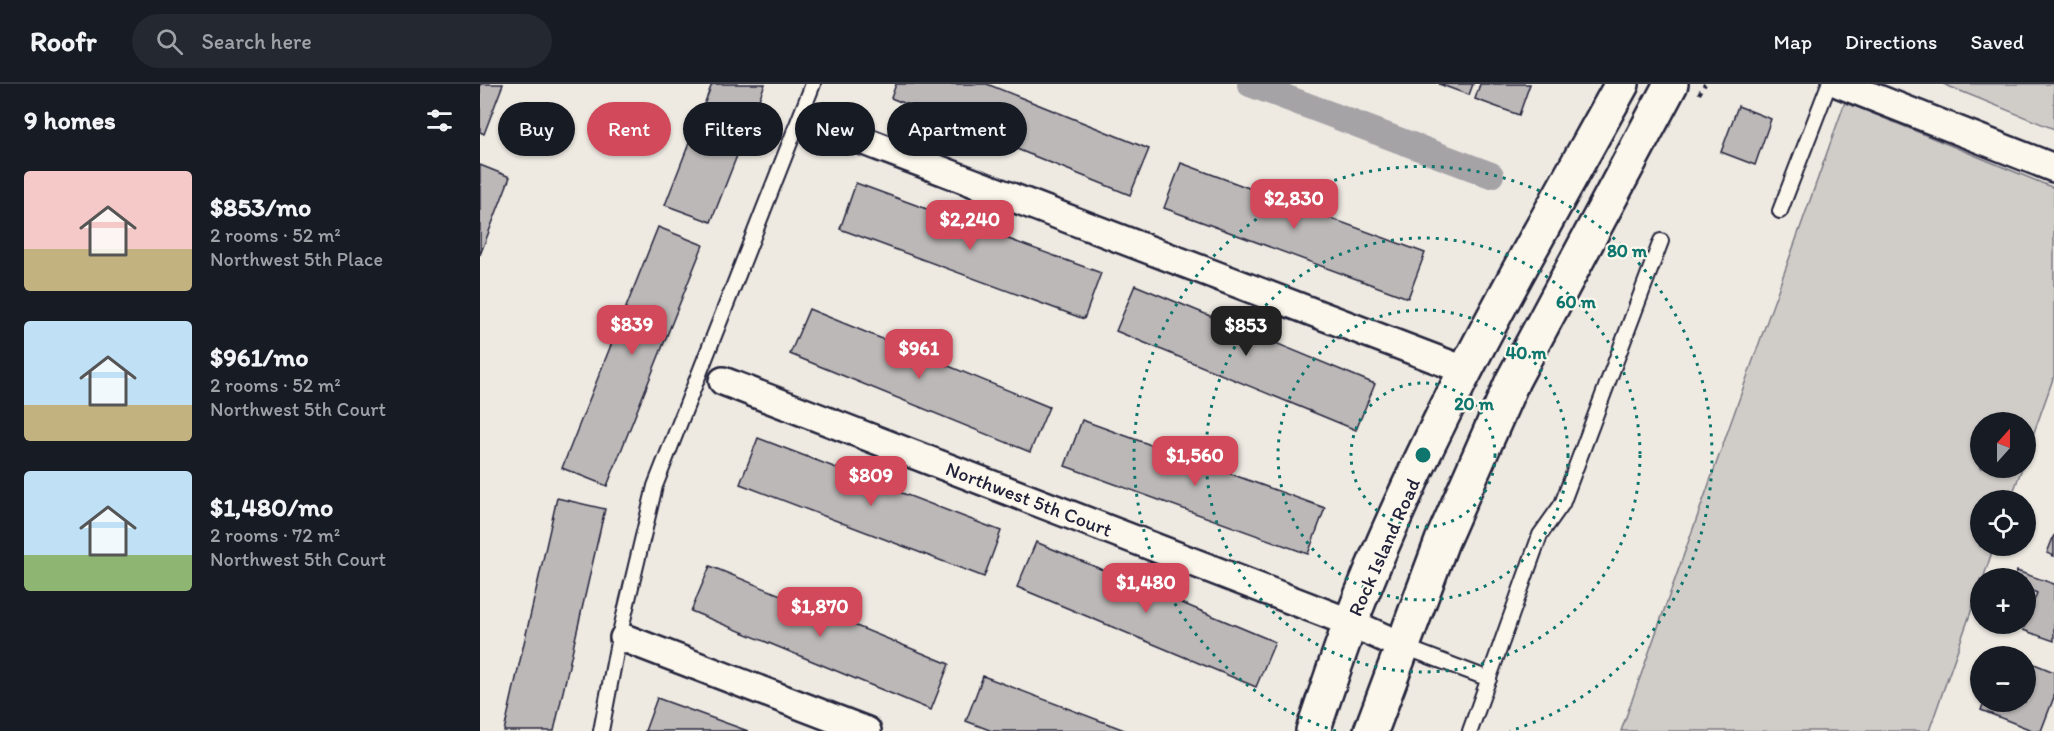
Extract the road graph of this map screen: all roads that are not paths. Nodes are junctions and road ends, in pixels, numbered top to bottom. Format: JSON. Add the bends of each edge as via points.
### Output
{"nodes":[{"id":1,"x":813,"y":84,"type":"edge"},
{"id":2,"x":1622,"y":84,"type":"edge"},
{"id":3,"x":1843,"y":85,"type":"edge"},
{"id":4,"x":1683,"y":94,"type":"edge"},
{"id":5,"x":806,"y":102,"type":"edge"},
{"id":6,"x":795,"y":130,"type":"edge"},
{"id":7,"x":875,"y":145,"type":"edge"},
{"id":8,"x":2054,"y":168,"type":"edge"},
{"id":9,"x":1780,"y":211,"type":"dead end"},
{"id":10,"x":1661,"y":241,"type":"dead end"},
{"id":11,"x":1467,"y":371,"type":"junction"},
{"id":12,"x":712,"y":376,"type":"junction"},
{"id":13,"x":1351,"y":623,"type":"junction"},
{"id":14,"x":621,"y":637,"type":"junction"},
{"id":15,"x":1401,"y":646,"type":"junction"},
{"id":16,"x":1489,"y":679,"type":"junction"},
{"id":17,"x":601,"y":731,"type":"edge"},
{"id":18,"x":867,"y":731,"type":"edge"},
{"id":19,"x":1313,"y":731,"type":"edge"},
{"id":20,"x":1371,"y":731,"type":"edge"},
{"id":21,"x":1470,"y":731,"type":"edge"}],
"edges":[{"from":1,"to":5,"type":"lane"},
{"from":2,"to":11,"type":"main road","name":"Rock Island Road"},
{"from":3,"to":8,"type":"street"},
{"from":3,"to":9,"type":"lane"},
{"from":4,"to":15,"type":"main road","via":[[1514,380],[1442,541]]},
{"from":6,"to":12,"type":"lane"},
{"from":7,"to":11,"type":"street"},
{"from":10,"to":16,"type":"lane","via":[[1562,504],[1540,535]]},
{"from":11,"to":13,"type":"main road","name":"Rock Island Road","via":[[1401,506]]},
{"from":12,"to":13,"type":"street","name":"Northwest 5th Court"},
{"from":12,"to":14,"type":"lane","via":[[655,486]]},
{"from":13,"to":15,"type":"street","name":"Northwest 5th Court"},
{"from":13,"to":19,"type":"main road","name":"Rock Island Road"},
{"from":14,"to":17,"type":"lane"},
{"from":14,"to":18,"type":"street"},
{"from":15,"to":16,"type":"lane"},
{"from":15,"to":20,"type":"main road"},
{"from":16,"to":21,"type":"lane"}]}
